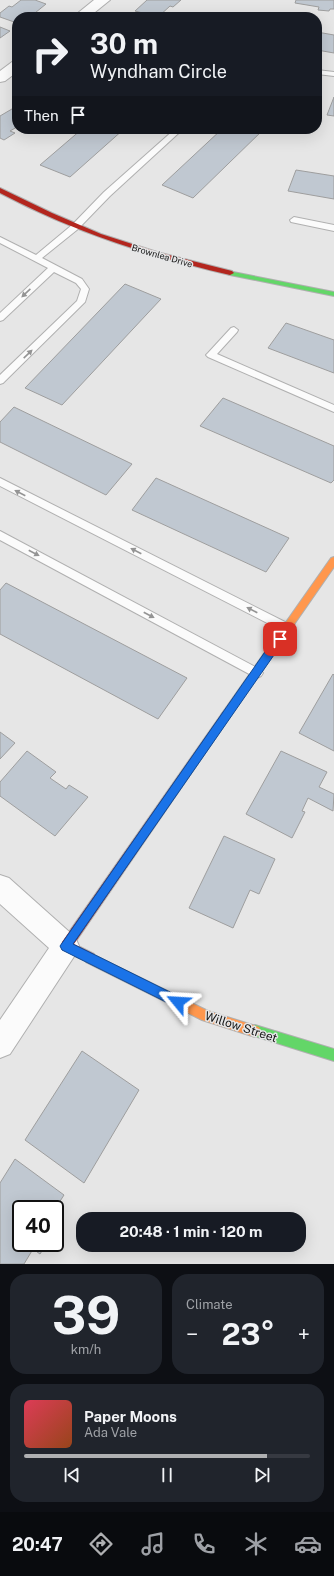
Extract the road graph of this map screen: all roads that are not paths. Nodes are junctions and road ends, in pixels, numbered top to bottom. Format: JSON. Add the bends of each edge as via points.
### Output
{"nodes":[{"id":1,"x":103,"y":0,"type":"edge"},
{"id":2,"x":87,"y":12,"type":"edge"},
{"id":3,"x":12,"y":69,"type":"edge"},
{"id":4,"x":322,"y":73,"type":"edge"},
{"id":5,"x":334,"y":74,"type":"edge"},
{"id":6,"x":0,"y":78,"type":"edge"},
{"id":7,"x":174,"y":134,"type":"edge"},
{"id":8,"x":0,"y":190,"type":"edge"},
{"id":9,"x":294,"y":220,"type":"dead end"},
{"id":10,"x":75,"y":227,"type":"junction"},
{"id":11,"x":334,"y":228,"type":"edge"},
{"id":12,"x":0,"y":240,"type":"edge"},
{"id":13,"x":36,"y":259,"type":"junction"},
{"id":14,"x":53,"y":268,"type":"junction"},
{"id":15,"x":334,"y":294,"type":"edge"},
{"id":16,"x":0,"y":318,"type":"edge"},
{"id":17,"x":234,"y":330,"type":"dead end"},
{"id":18,"x":0,"y":381,"type":"edge"},
{"id":19,"x":334,"y":409,"type":"edge"},
{"id":20,"x":0,"y":482,"type":"edge"},
{"id":21,"x":0,"y":535,"type":"edge"},
{"id":22,"x":334,"y":560,"type":"edge"},
{"id":23,"x":287,"y":628,"type":"junction"},
{"id":24,"x":257,"y":673,"type":"junction"},
{"id":25,"x":0,"y":887,"type":"edge"},
{"id":26,"x":66,"y":946,"type":"junction"},
{"id":27,"x":0,"y":1044,"type":"edge"},
{"id":28,"x":334,"y":1055,"type":"edge"}],
"edges":[{"from":1,"to":2,"type":"street"},
{"from":3,"to":6,"type":"street"},
{"from":4,"to":5,"type":"lane"},
{"from":7,"to":10,"type":"lane","via":[[107,194]]},
{"from":8,"to":10,"type":"street","name":"Brownlea Drive"},
{"from":9,"to":11,"type":"lane"},
{"from":10,"to":13,"type":"lane"},
{"from":10,"to":15,"type":"street","name":"Brownlea Drive","via":[[185,263]]},
{"from":12,"to":13,"type":"lane"},
{"from":13,"to":14,"type":"lane"},
{"from":14,"to":16,"type":"lane","one_way":true},
{"from":18,"to":14,"type":"lane","one_way":true,"via":[[81,302],[85,289],[79,281]]},
{"from":17,"to":19,"type":"lane","via":[[211,355]]},
{"from":23,"to":20,"type":"lane","one_way":true},
{"from":21,"to":24,"type":"lane","one_way":true},
{"from":22,"to":23,"type":"street"},
{"from":23,"to":24,"type":"street"},
{"from":24,"to":26,"type":"street"},
{"from":25,"to":26,"type":"street"},
{"from":26,"to":27,"type":"street"},
{"from":26,"to":28,"type":"street","name":"Willow Street","via":[[206,1016]]}]}
